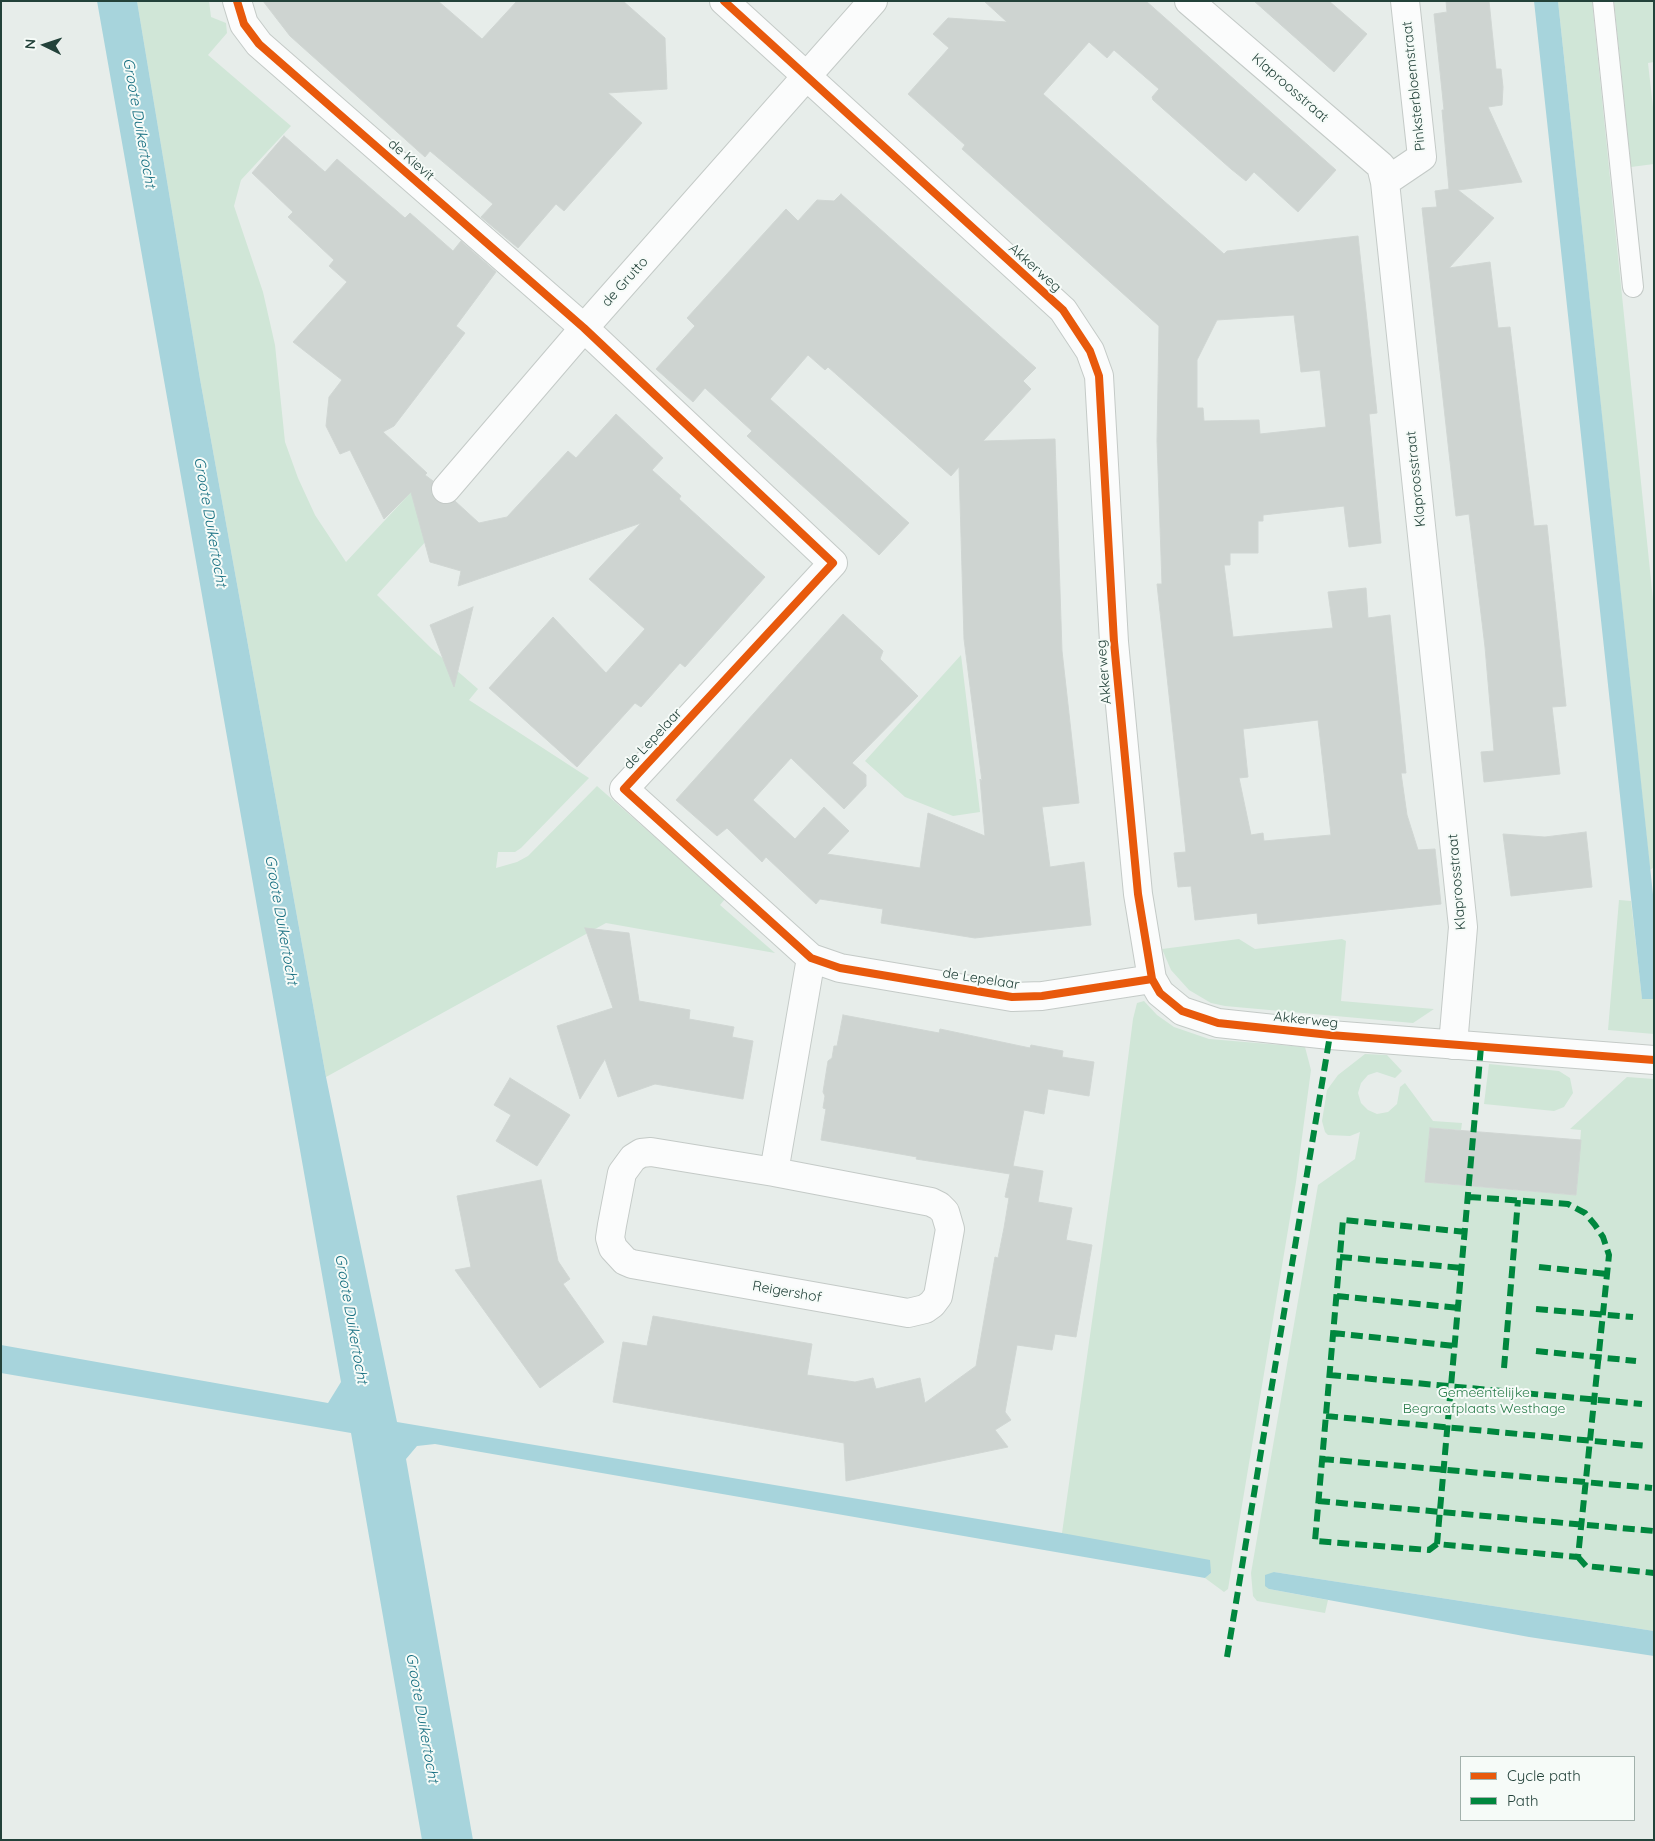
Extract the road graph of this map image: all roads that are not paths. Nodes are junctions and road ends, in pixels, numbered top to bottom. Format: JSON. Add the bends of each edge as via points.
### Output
{"nodes":[{"id":1,"x":237,"y":1,"type":"edge"},
{"id":2,"x":724,"y":1,"type":"edge"},
{"id":3,"x":873,"y":1,"type":"edge"},
{"id":4,"x":1188,"y":1,"type":"edge"},
{"id":5,"x":1405,"y":1,"type":"edge"},
{"id":6,"x":1603,"y":1,"type":"edge"},
{"id":7,"x":808,"y":78,"type":"junction"},
{"id":8,"x":1385,"y":182,"type":"junction"},
{"id":9,"x":1632,"y":288,"type":"dead end"},
{"id":10,"x":584,"y":328,"type":"junction"},
{"id":11,"x":446,"y":489,"type":"dead end"},
{"id":12,"x":812,"y":958,"type":"junction"},
{"id":13,"x":1152,"y":979,"type":"junction"},
{"id":14,"x":1453,"y":1045,"type":"junction"},
{"id":15,"x":1654,"y":1060,"type":"edge"},
{"id":16,"x":774,"y":1172,"type":"junction"}],
"edges":[{"from":1,"to":10,"type":"street","name":"de Kievit","via":[[244,24],[259,44]]},
{"from":2,"to":7,"type":"street","name":"Akkerweg"},
{"from":3,"to":7,"type":"street","name":"de Grutto"},
{"from":4,"to":8,"type":"street","name":"Klaproosstraat","via":[[1380,166]]},
{"from":5,"to":8,"type":"street","name":"Pinksterbloemstraat","via":[[1422,157]]},
{"from":6,"to":9,"type":"lane"},
{"from":7,"to":10,"type":"street","name":"de Grutto"},
{"from":7,"to":13,"type":"street","name":"Akkerweg","via":[[1063,310],[1090,351],[1099,376],[1114,642],[1138,894]]},
{"from":8,"to":14,"type":"street","name":"Klaproosstraat","via":[[1463,927]]},
{"from":10,"to":11,"type":"street","name":"de Grutto"},
{"from":10,"to":12,"type":"street","name":"de Lepelaar","via":[[833,563],[624,789]]},
{"from":12,"to":13,"type":"street","name":"de Lepelaar","via":[[840,968],[1012,997],[1042,996]]},
{"from":12,"to":16,"type":"street"},
{"from":13,"to":14,"type":"street","name":"Akkerweg","via":[[1160,993],[1182,1011],[1218,1023]]},
{"from":14,"to":15,"type":"street","name":"Akkerweg"},
{"from":16,"to":16,"type":"street","name":"Reigershof","via":[[641,1153],[626,1164],[622,1173],[610,1238],[613,1248],[632,1264],[908,1313],[925,1310],[932,1304],[938,1296],[950,1229],[945,1212],[939,1206]]}]}
